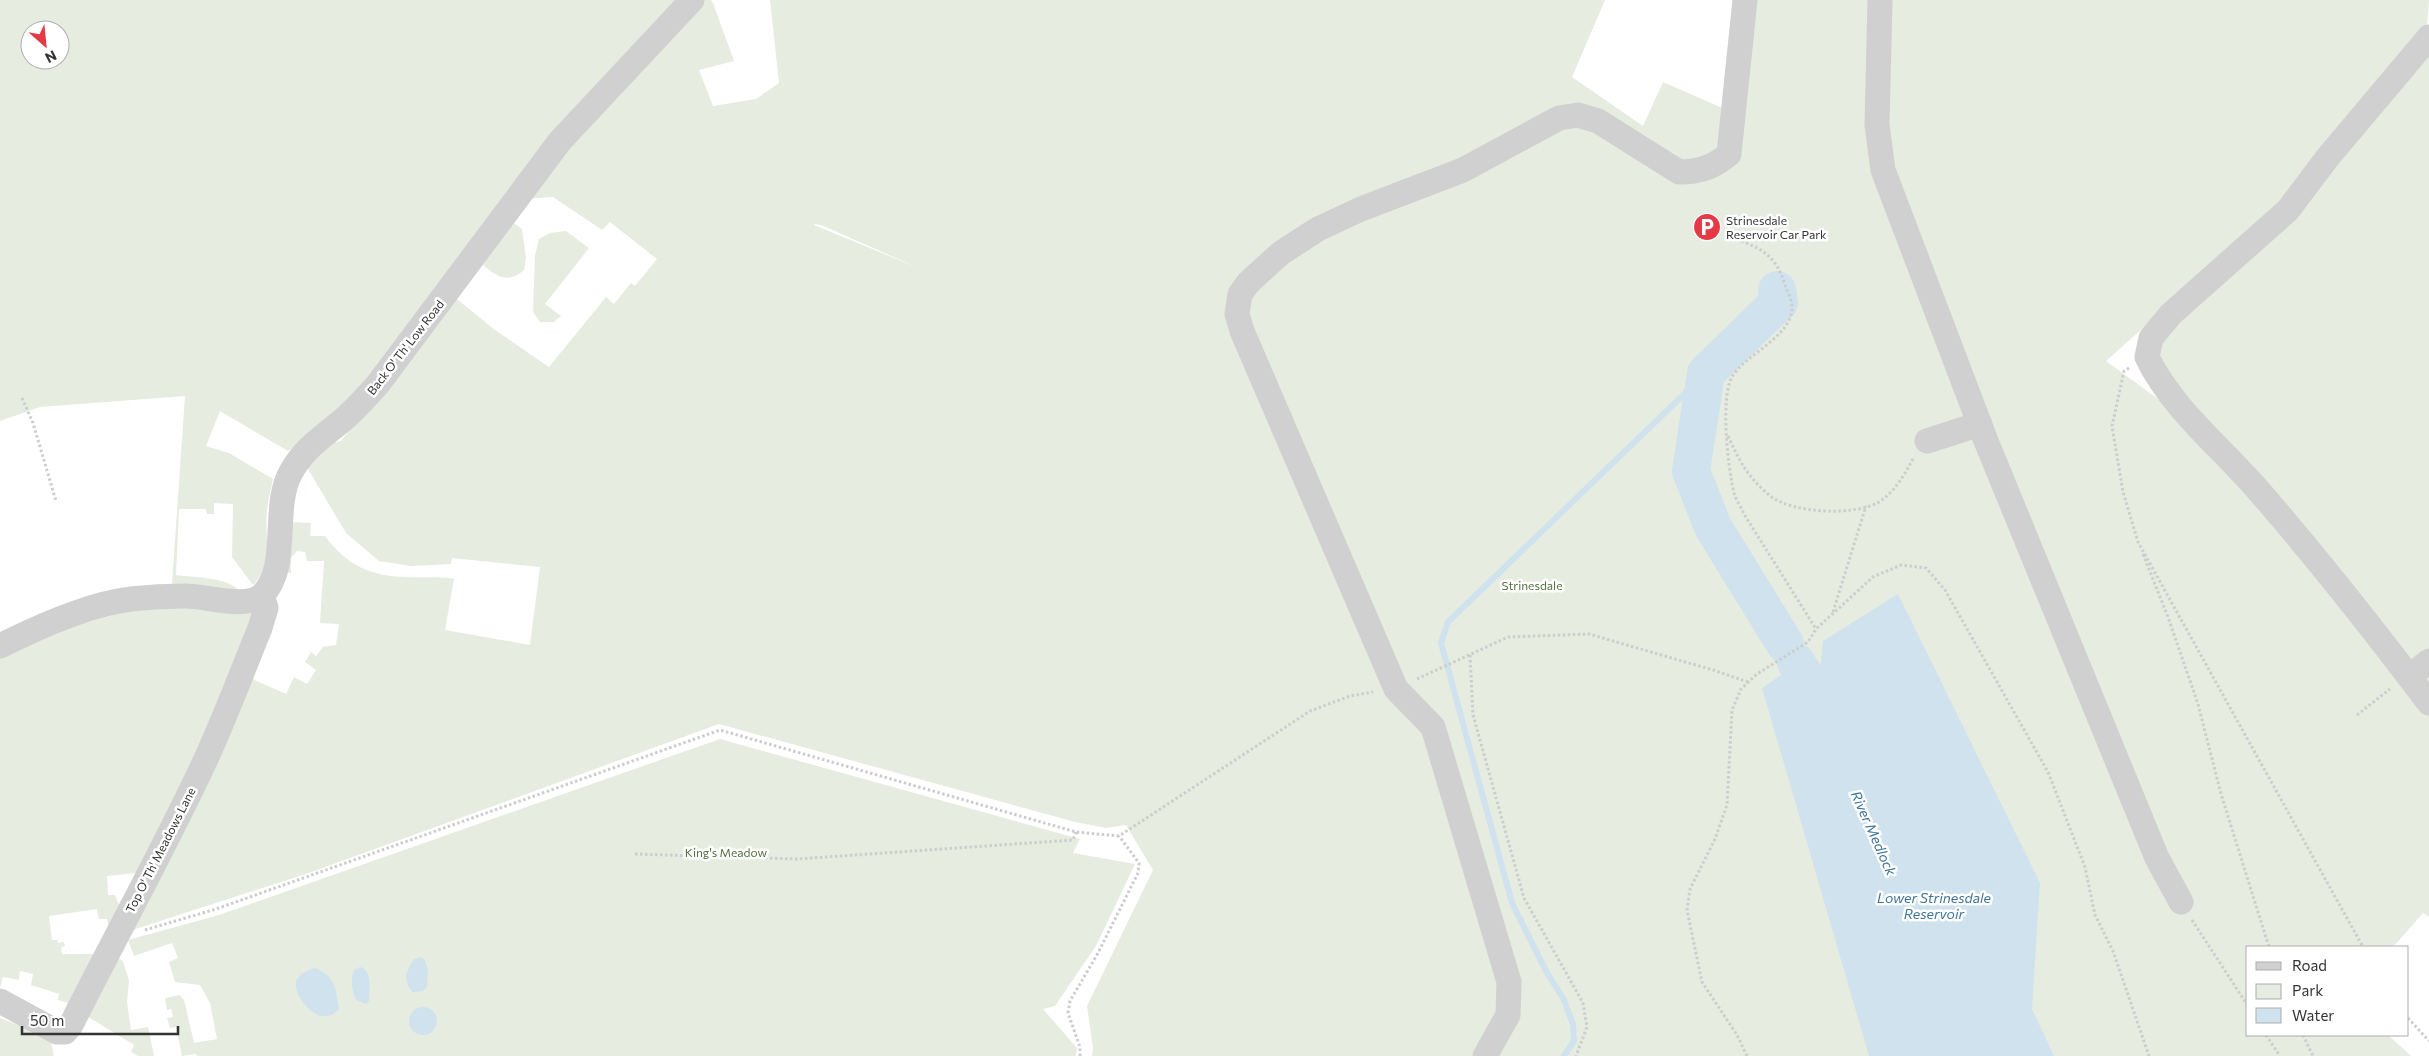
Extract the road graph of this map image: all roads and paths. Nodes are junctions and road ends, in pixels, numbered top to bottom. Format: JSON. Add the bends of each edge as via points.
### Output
{"nodes":[{"id":1,"x":692,"y":0,"type":"edge"},
{"id":2,"x":1746,"y":0,"type":"edge"},
{"id":3,"x":1880,"y":0,"type":"edge"},
{"id":4,"x":2429,"y":37,"type":"edge"},
{"id":5,"x":1732,"y":237,"type":"dead end"},
{"id":6,"x":2147,"y":357,"type":"junction"},
{"id":7,"x":22,"y":398,"type":"dead end"},
{"id":8,"x":1980,"y":424,"type":"junction"},
{"id":9,"x":1727,"y":434,"type":"junction"},
{"id":10,"x":1928,"y":441,"type":"joint"},
{"id":11,"x":56,"y":501,"type":"dead end"},
{"id":12,"x":1866,"y":505,"type":"junction"},
{"id":13,"x":2138,"y":542,"type":"junction"},
{"id":14,"x":262,"y":595,"type":"junction"},
{"id":15,"x":1833,"y":613,"type":"junction"},
{"id":16,"x":1816,"y":629,"type":"junction"},
{"id":17,"x":0,"y":646,"type":"edge"},
{"id":18,"x":1470,"y":655,"type":"junction"},
{"id":19,"x":2429,"y":661,"type":"edge"},
{"id":20,"x":1438,"y":669,"type":"dead end"},
{"id":21,"x":2409,"y":676,"type":"junction"},
{"id":22,"x":1748,"y":682,"type":"junction"},
{"id":23,"x":1396,"y":688,"type":"junction"},
{"id":24,"x":2429,"y":703,"type":"edge"},
{"id":25,"x":2357,"y":715,"type":"dead end"},
{"id":26,"x":1076,"y":832,"type":"junction"},
{"id":27,"x":1119,"y":836,"type":"junction"},
{"id":28,"x":635,"y":854,"type":"dead end"},
{"id":29,"x":2181,"y":902,"type":"joint"},
{"id":30,"x":116,"y":936,"type":"junction"},
{"id":31,"x":2269,"y":946,"type":"edge"},
{"id":32,"x":2362,"y":946,"type":"edge"},
{"id":33,"x":0,"y":1000,"type":"edge"},
{"id":34,"x":2246,"y":1003,"type":"edge"},
{"id":35,"x":2409,"y":1019,"type":"edge"},
{"id":36,"x":2267,"y":1036,"type":"edge"},
{"id":37,"x":2303,"y":1036,"type":"edge"},
{"id":38,"x":2429,"y":1041,"type":"edge"},
{"id":39,"x":1080,"y":1056,"type":"edge"},
{"id":40,"x":1485,"y":1056,"type":"edge"},
{"id":41,"x":1576,"y":1056,"type":"edge"},
{"id":42,"x":1747,"y":1056,"type":"edge"},
{"id":43,"x":2149,"y":1056,"type":"edge"},
{"id":44,"x":2280,"y":1056,"type":"edge"},
{"id":45,"x":2313,"y":1056,"type":"edge"}],
"edges":[{"from":1,"to":14,"type":"street","name":"Back O' Th' Low Road","via":[[560,141],[378,384],[345,419],[310,446],[291,472],[283,491],[276,566]]},
{"from":2,"to":23,"type":"street","via":[[1728,154],[1718,164],[1695,172],[1679,172],[1598,120],[1578,115],[1559,118],[1463,170],[1318,229],[1282,253],[1240,294],[1237,314],[1242,331]]},
{"from":3,"to":8,"type":"street","via":[[1877,125],[1883,170]]},
{"from":4,"to":6,"type":"street","via":[[2288,210],[2171,314],[2151,338]]},
{"from":5,"to":9,"type":"path","via":[[1766,251],[1780,269],[1792,306],[1790,321],[1731,378],[1725,403]]},
{"from":6,"to":13,"type":"path","via":[[2124,371],[2112,426],[2122,492]]},
{"from":6,"to":21,"type":"street","via":[[2156,377],[2171,396],[2308,546]]},
{"from":7,"to":11,"type":"path","via":[[33,422]]},
{"from":8,"to":10,"type":"street"},
{"from":8,"to":29,"type":"street","via":[[2157,858]]},
{"from":9,"to":12,"type":"path","via":[[1743,468],[1771,496],[1807,511],[1850,510]]},
{"from":9,"to":16,"type":"path","via":[[1734,494]]},
{"from":10,"to":12,"type":"path","via":[[1882,500]]},
{"from":12,"to":15,"type":"path"},
{"from":13,"to":31,"type":"path","via":[[2198,704],[2221,794]]},
{"from":13,"to":32,"type":"path"},
{"from":14,"to":17,"type":"street","via":[[252,601],[187,596],[130,599],[80,613]]},
{"from":14,"to":30,"type":"street","name":"Top O' Th' Meadows Lane","via":[[266,608],[260,628],[205,760]]},
{"from":15,"to":16,"type":"path"},
{"from":15,"to":43,"type":"path","via":[[1873,577],[1901,565],[1926,568],[1945,590],[2048,772],[2085,866],[2095,915],[2113,951]]},
{"from":16,"to":22,"type":"path","via":[[1808,642]]},
{"from":18,"to":20,"type":"path"},
{"from":18,"to":22,"type":"path","via":[[1508,638],[1589,634]]},
{"from":18,"to":41,"type":"path","via":[[1473,715],[1524,898],[1583,1003],[1587,1027]]},
{"from":19,"to":21,"type":"street"},
{"from":21,"to":24,"type":"street"},
{"from":21,"to":25,"type":"path"},
{"from":22,"to":42,"type":"path","via":[[1741,689],[1732,710],[1727,805],[1715,839],[1690,889],[1687,910],[1702,982]]},
{"from":23,"to":27,"type":"path","via":[[1350,696],[1310,711]]},
{"from":23,"to":40,"type":"street","via":[[1433,727],[1509,982],[1508,1015]]},
{"from":26,"to":27,"type":"path"},
{"from":26,"to":28,"type":"path","via":[[1073,840],[798,858]]},
{"from":26,"to":30,"type":"path","via":[[720,730],[216,909],[120,938]]},
{"from":27,"to":39,"type":"path","via":[[1139,863],[1138,874],[1070,1001],[1068,1013]]},
{"from":29,"to":34,"type":"path"},
{"from":30,"to":33,"type":"street","name":"Top O' Th' Meadows Lane","via":[[71,1025],[64,1032],[57,1032]]},
{"from":35,"to":38,"type":"path"},
{"from":36,"to":44,"type":"path"},
{"from":37,"to":45,"type":"path"}]}
